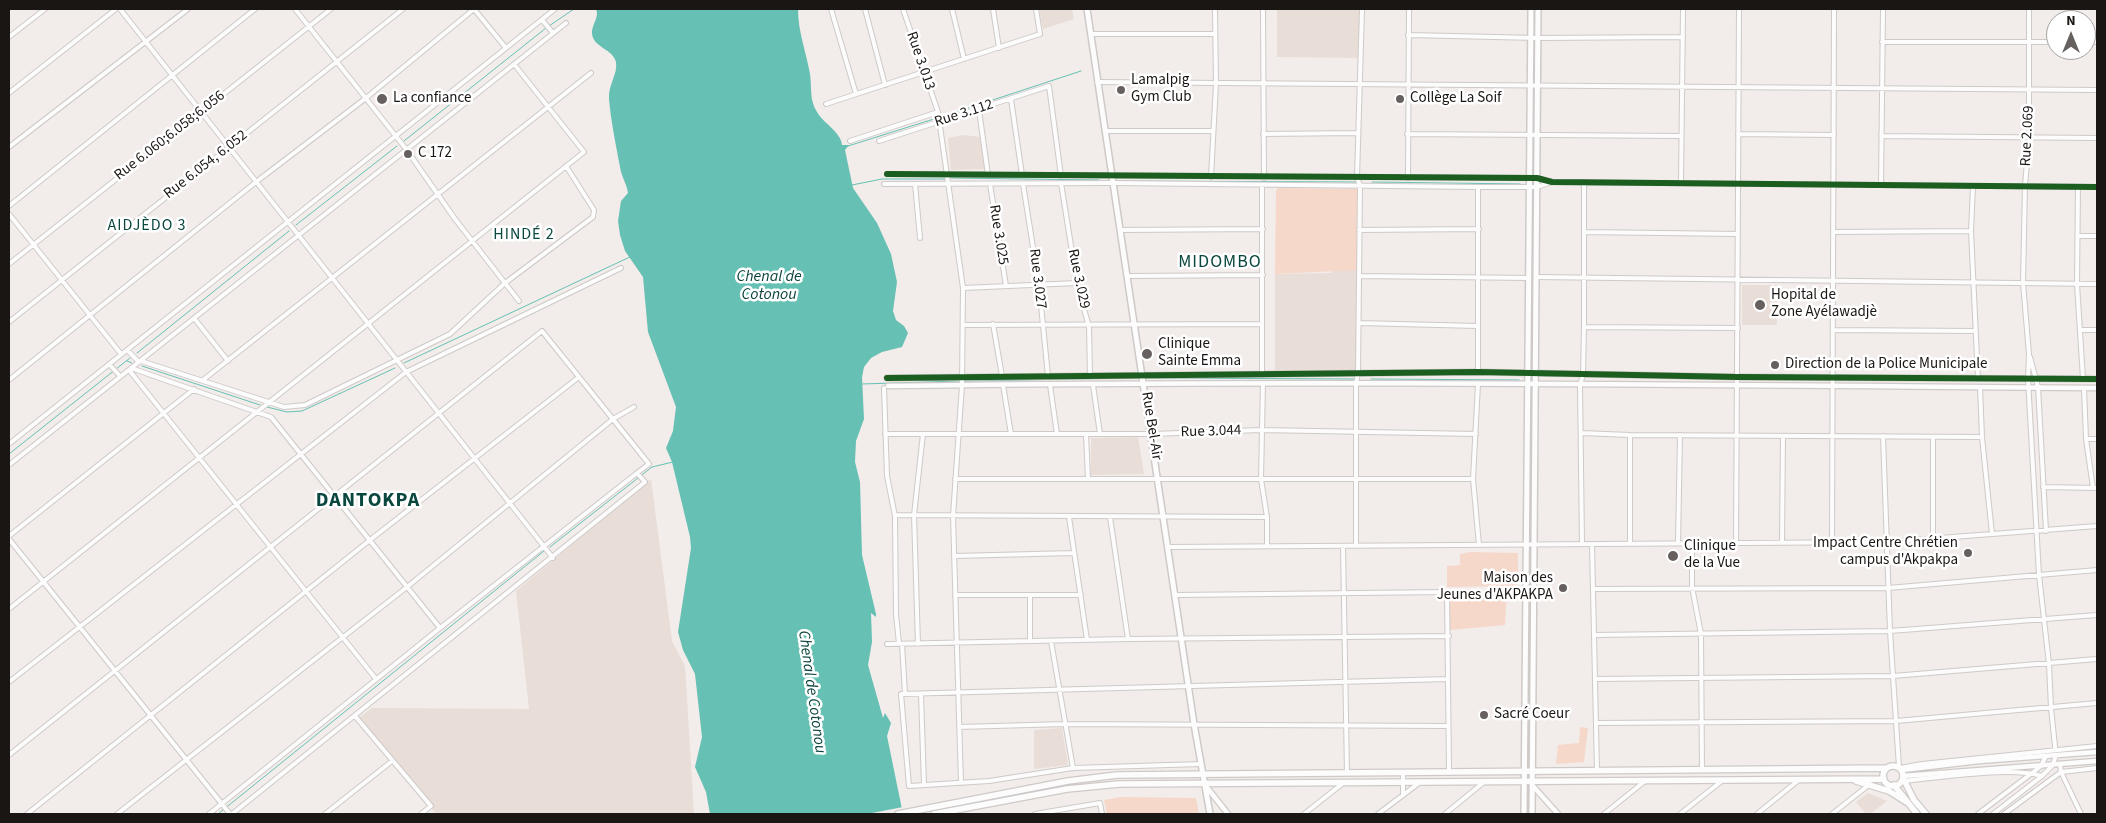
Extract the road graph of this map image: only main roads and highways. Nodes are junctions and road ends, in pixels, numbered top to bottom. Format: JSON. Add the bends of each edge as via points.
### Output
{"nodes":[{"id":1,"x":1087,"y":9,"type":"edge"},
{"id":2,"x":1531,"y":9,"type":"edge"},
{"id":3,"x":1538,"y":9,"type":"edge"},
{"id":4,"x":1887,"y":768,"type":"junction"},
{"id":5,"x":1524,"y":770,"type":"junction"},
{"id":6,"x":1532,"y":770,"type":"junction"},
{"id":7,"x":1203,"y":773,"type":"junction"},
{"id":8,"x":1902,"y":773,"type":"junction"},
{"id":9,"x":1838,"y":779,"type":"junction"},
{"id":10,"x":1884,"y":779,"type":"junction"},
{"id":11,"x":1524,"y":780,"type":"junction"},
{"id":12,"x":1532,"y":782,"type":"junction"},
{"id":13,"x":1205,"y":785,"type":"junction"},
{"id":14,"x":1894,"y":785,"type":"junction"},
{"id":15,"x":1908,"y":803,"type":"junction"},
{"id":16,"x":1915,"y":812,"type":"edge"},
{"id":17,"x":1523,"y":813,"type":"edge"},
{"id":18,"x":898,"y":814,"type":"edge"},
{"id":19,"x":934,"y":814,"type":"edge"},
{"id":20,"x":1210,"y":814,"type":"edge"},
{"id":21,"x":1532,"y":814,"type":"edge"},
{"id":22,"x":1926,"y":814,"type":"edge"}],
"edges":[{"from":1,"to":7,"type":"main road","name":"Rue Bel-Air"},
{"from":2,"to":5,"type":"main road"},
{"from":3,"to":6,"type":"main road"},
{"from":4,"to":6,"type":"main road"},
{"from":4,"to":8,"type":"main road","via":[[1893,766]]},
{"from":4,"to":10,"type":"main road"},
{"from":5,"to":6,"type":"main road"},
{"from":5,"to":7,"type":"main road"},
{"from":5,"to":11,"type":"main road"},
{"from":6,"to":12,"type":"main road"},
{"from":7,"to":13,"type":"main road","name":"Rue Bel-Air"},
{"from":7,"to":18,"type":"main road","via":[[1082,778]]},
{"from":8,"to":14,"type":"main road","via":[[1900,783]]},
{"from":8,"to":22,"type":"main road"},
{"from":9,"to":10,"type":"main road"},
{"from":9,"to":12,"type":"main road"},
{"from":9,"to":15,"type":"main road","via":[[1889,790]]},
{"from":10,"to":14,"type":"main road"},
{"from":11,"to":12,"type":"main road"},
{"from":11,"to":13,"type":"main road"},
{"from":11,"to":17,"type":"main road"},
{"from":12,"to":21,"type":"main road"},
{"from":13,"to":19,"type":"main road","via":[[1119,784],[1075,788]]},
{"from":13,"to":20,"type":"main road","name":"Rue Bel-Air"},
{"from":14,"to":15,"type":"main road"},
{"from":15,"to":16,"type":"main road"}]}
